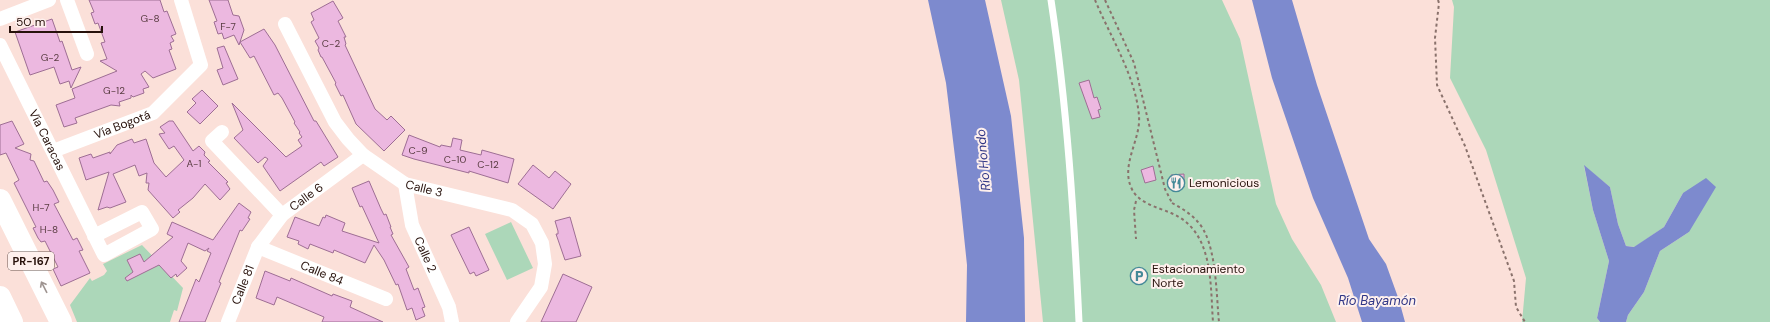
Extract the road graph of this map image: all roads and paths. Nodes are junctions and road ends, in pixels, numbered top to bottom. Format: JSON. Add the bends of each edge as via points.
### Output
{"nodes":[{"id":1,"x":49,"y":0,"type":"edge"},
{"id":2,"x":67,"y":0,"type":"edge"},
{"id":3,"x":181,"y":0,"type":"edge"},
{"id":4,"x":1051,"y":0,"type":"edge"},
{"id":5,"x":1095,"y":0,"type":"edge"},
{"id":6,"x":1105,"y":0,"type":"edge"},
{"id":7,"x":1438,"y":0,"type":"edge"},
{"id":8,"x":0,"y":19,"type":"edge"},
{"id":9,"x":285,"y":24,"type":"dead end"},
{"id":10,"x":0,"y":45,"type":"edge"},
{"id":11,"x":87,"y":54,"type":"dead end"},
{"id":12,"x":222,"y":132,"type":"dead end"},
{"id":13,"x":53,"y":151,"type":"junction"},
{"id":14,"x":363,"y":155,"type":"junction"},
{"id":15,"x":405,"y":184,"type":"junction"},
{"id":16,"x":0,"y":200,"type":"edge"},
{"id":17,"x":1136,"y":201,"type":"dead end"},
{"id":18,"x":282,"y":215,"type":"junction"},
{"id":19,"x":94,"y":236,"type":"dead end"},
{"id":20,"x":1136,"y":239,"type":"dead end"},
{"id":21,"x":258,"y":247,"type":"junction"},
{"id":22,"x":1205,"y":266,"type":"dead end"},
{"id":23,"x":1186,"y":269,"type":"dead end"},
{"id":24,"x":0,"y":297,"type":"edge"},
{"id":25,"x":386,"y":299,"type":"dead end"},
{"id":26,"x":12,"y":322,"type":"edge"},
{"id":27,"x":61,"y":322,"type":"edge"},
{"id":28,"x":228,"y":322,"type":"edge"},
{"id":29,"x":452,"y":322,"type":"edge"},
{"id":30,"x":517,"y":322,"type":"edge"},
{"id":31,"x":1079,"y":322,"type":"edge"},
{"id":32,"x":1213,"y":322,"type":"edge"},
{"id":33,"x":1219,"y":322,"type":"edge"},
{"id":34,"x":1525,"y":322,"type":"edge"}],
"edges":[{"from":1,"to":8,"type":"street"},
{"from":2,"to":11,"type":"street"},
{"from":3,"to":13,"type":"street","name":"Vía Bogotá","via":[[201,65],[153,113]]},
{"from":4,"to":31,"type":"lane","via":[[1066,126]]},
{"from":5,"to":32,"type":"path","via":[[1126,68],[1138,110],[1139,123],[1129,167],[1130,185],[1133,192],[1149,205],[1182,219],[1201,241],[1210,275]]},
{"from":6,"to":33,"type":"path","via":[[1134,63],[1165,188],[1172,203],[1198,221],[1211,250]]},
{"from":7,"to":34,"type":"path","via":[[1435,38],[1437,84],[1465,146],[1514,281],[1516,307]]},
{"from":9,"to":14,"type":"street","name":"Calle 3","via":[[335,122]]},
{"from":10,"to":13,"type":"street","name":"Vía Caracas"},
{"from":12,"to":18,"type":"street","via":[[212,141]]},
{"from":13,"to":19,"type":"street","name":"Vía Caracas"},
{"from":14,"to":15,"type":"street","name":"Calle 3"},
{"from":14,"to":18,"type":"street","name":"Calle 6"},
{"from":15,"to":29,"type":"street","name":"Calle 2","via":[[412,224],[449,307]]},
{"from":15,"to":30,"type":"street","name":"Calle 3","via":[[512,210],[532,224],[542,243],[545,264],[541,287]]},
{"from":27,"to":16,"type":"main road","number":"PR-167","one_way":true},
{"from":17,"to":20,"type":"path"},
{"from":18,"to":21,"type":"street","name":"Calle 6"},
{"from":21,"to":25,"type":"street","name":"Calle 84"},
{"from":21,"to":28,"type":"street","name":"Calle 81"},
{"from":22,"to":23,"type":"path"},
{"from":24,"to":26,"type":"main road"}]}
